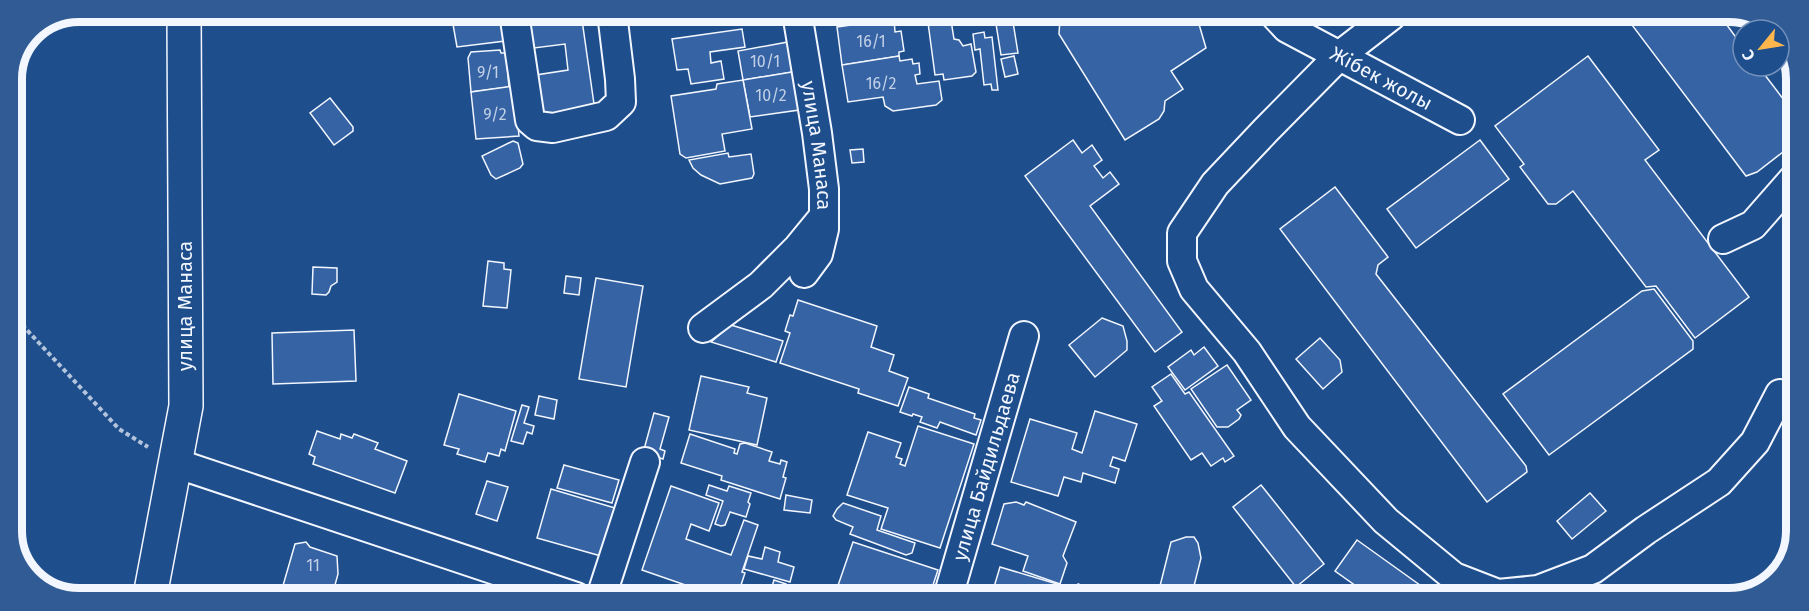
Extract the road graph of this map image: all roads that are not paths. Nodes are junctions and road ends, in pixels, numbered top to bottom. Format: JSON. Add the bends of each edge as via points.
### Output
{"nodes":[{"id":1,"x":184,"y":22,"type":"edge"},
{"id":2,"x":515,"y":22,"type":"edge"},
{"id":3,"x":613,"y":22,"type":"edge"},
{"id":4,"x":798,"y":22,"type":"edge"},
{"id":5,"x":1281,"y":22,"type":"edge"},
{"id":6,"x":1383,"y":22,"type":"edge"},
{"id":7,"x":1339,"y":56,"type":"junction"},
{"id":8,"x":1460,"y":120,"type":"dead end"},
{"id":9,"x":1786,"y":187,"type":"edge"},
{"id":10,"x":824,"y":216,"type":"junction"},
{"id":11,"x":1723,"y":239,"type":"dead end"},
{"id":12,"x":804,"y":273,"type":"dead end"},
{"id":13,"x":703,"y":328,"type":"dead end"},
{"id":14,"x":1024,"y":336,"type":"dead end"},
{"id":15,"x":1780,"y":394,"type":"dead end"},
{"id":16,"x":645,"y":462,"type":"dead end"},
{"id":17,"x":175,"y":463,"type":"junction"},
{"id":18,"x":152,"y":588,"type":"edge"},
{"id":19,"x":549,"y":588,"type":"edge"},
{"id":20,"x":604,"y":588,"type":"edge"},
{"id":21,"x":951,"y":588,"type":"edge"},
{"id":22,"x":1482,"y":588,"type":"edge"},
{"id":23,"x":1543,"y":588,"type":"edge"}],
"edges":[{"from":1,"to":17,"type":"highway","name":"улица Манаса","via":[[186,406]]},
{"from":2,"to":3,"type":"street","via":[[530,120],[537,126],[553,128],[606,116],[621,102]]},
{"from":4,"to":10,"type":"street","name":"улица Манаса","via":[[817,133]]},
{"from":5,"to":7,"type":"street","name":"Жібек жолы"},
{"from":6,"to":7,"type":"street"},
{"from":7,"to":8,"type":"street","name":"Жібек жолы"},
{"from":7,"to":22,"type":"street","via":[[1215,184],[1182,233],[1182,261],[1194,289],[1246,352],[1297,427],[1386,521],[1454,577]]},
{"from":9,"to":11,"type":"street","via":[[1753,225]]},
{"from":10,"to":12,"type":"street","name":"улица Манаса","via":[[818,254]]},
{"from":10,"to":13,"type":"street","via":[[762,285]]},
{"from":14,"to":21,"type":"street","name":"улица Байдильдаева"},
{"from":15,"to":23,"type":"street","via":[[1755,442],[1719,482],[1593,569]]},
{"from":16,"to":20,"type":"street"},
{"from":17,"to":18,"type":"highway","name":"улица Манаса"},
{"from":17,"to":19,"type":"street"}]}
